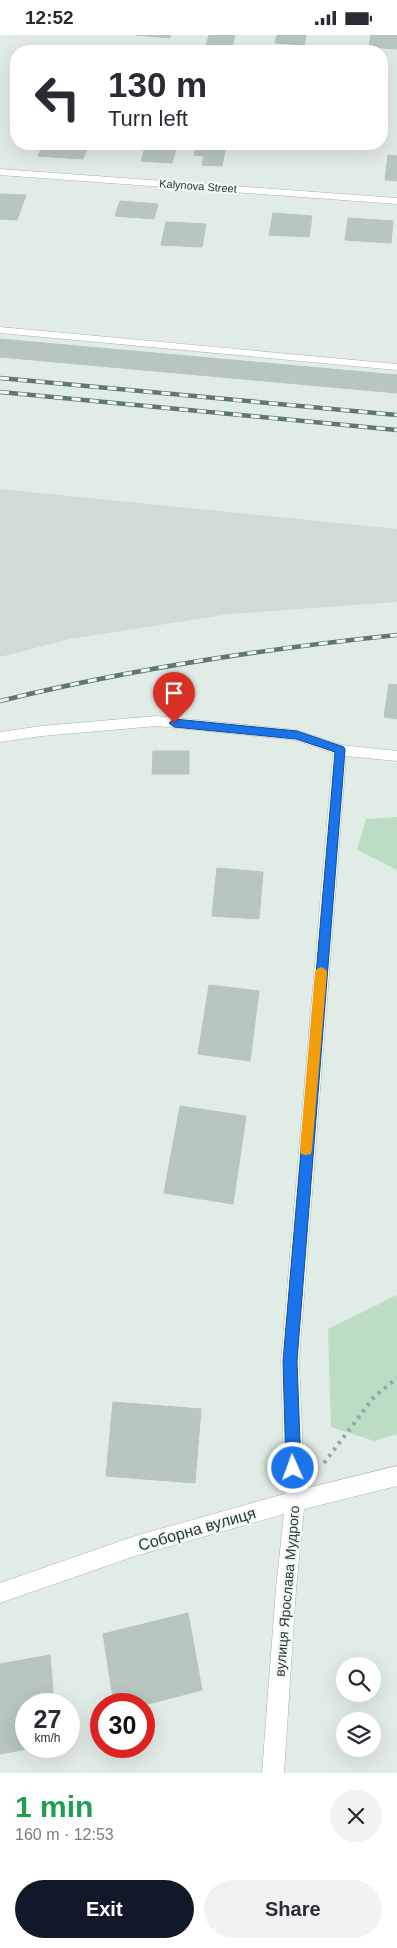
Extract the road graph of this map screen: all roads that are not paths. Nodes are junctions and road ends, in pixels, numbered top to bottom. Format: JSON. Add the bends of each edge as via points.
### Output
{"nodes":[{"id":1,"x":0,"y":172,"type":"edge"},
{"id":2,"x":397,"y":201,"type":"edge"},
{"id":3,"x":0,"y":330,"type":"edge"},
{"id":4,"x":397,"y":367,"type":"edge"},
{"id":5,"x":0,"y":737,"type":"edge"},
{"id":6,"x":340,"y":750,"type":"junction"},
{"id":7,"x":397,"y":756,"type":"edge"},
{"id":8,"x":397,"y":1476,"type":"edge"},
{"id":9,"x":295,"y":1501,"type":"junction"},
{"id":10,"x":0,"y":1593,"type":"edge"},
{"id":11,"x":273,"y":1773,"type":"edge"}],
"edges":[{"from":1,"to":2,"type":"street","name":"Kalynova Street"},
{"from":3,"to":4,"type":"street"},
{"from":5,"to":6,"type":"street","via":[[157,721],[297,735]]},
{"from":6,"to":7,"type":"street"},
{"from":6,"to":9,"type":"street","name":"вулиця Ярослава Мудрого","via":[[290,1361]]},
{"from":8,"to":9,"type":"street","name":"Соборна вулиця"},
{"from":9,"to":10,"type":"street","name":"Соборна вулиця","via":[[135,1546]]},
{"from":9,"to":11,"type":"street","name":"вулиця Ярослава Мудрого"}]}
